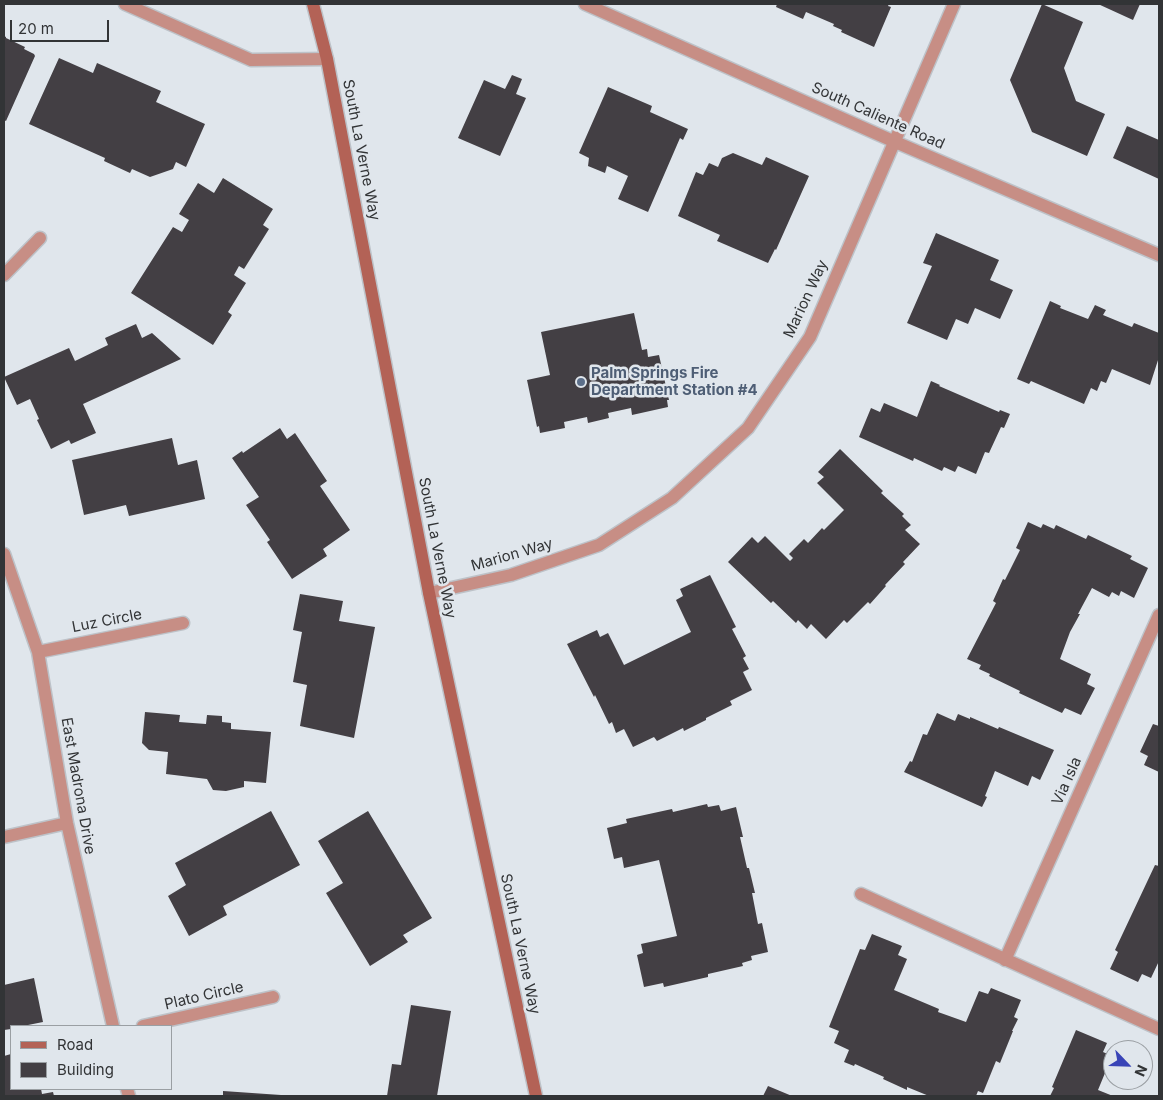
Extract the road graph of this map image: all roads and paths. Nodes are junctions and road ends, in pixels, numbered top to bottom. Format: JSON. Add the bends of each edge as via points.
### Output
{"nodes":[{"id":1,"x":125,"y":4,"type":"edge"},
{"id":2,"x":313,"y":4,"type":"edge"},
{"id":3,"x":585,"y":4,"type":"edge"},
{"id":4,"x":954,"y":4,"type":"edge"},
{"id":5,"x":327,"y":59,"type":"junction"},
{"id":6,"x":893,"y":141,"type":"junction"},
{"id":7,"x":40,"y":238,"type":"dead end"},
{"id":8,"x":1159,"y":255,"type":"edge"},
{"id":9,"x":4,"y":275,"type":"edge"},
{"id":10,"x":4,"y":554,"type":"edge"},
{"id":11,"x":429,"y":593,"type":"junction"},
{"id":12,"x":1159,"y":615,"type":"edge"},
{"id":13,"x":183,"y":623,"type":"dead end"},
{"id":14,"x":38,"y":652,"type":"junction"},
{"id":15,"x":66,"y":823,"type":"junction"},
{"id":16,"x":4,"y":837,"type":"edge"},
{"id":17,"x":861,"y":894,"type":"dead end"},
{"id":18,"x":1005,"y":960,"type":"junction"},
{"id":19,"x":273,"y":997,"type":"dead end"},
{"id":20,"x":114,"y":1025,"type":"edge"},
{"id":21,"x":147,"y":1025,"type":"edge"},
{"id":22,"x":1159,"y":1030,"type":"edge"},
{"id":23,"x":536,"y":1096,"type":"edge"}],
"edges":[{"from":1,"to":5,"type":"street","via":[[251,60]]},
{"from":2,"to":5,"type":"street","name":"South La Verne Way"},
{"from":3,"to":6,"type":"street","name":"South Caliente Road"},
{"from":4,"to":6,"type":"street","name":"Marion Way"},
{"from":5,"to":11,"type":"street","name":"South La Verne Way"},
{"from":6,"to":8,"type":"street","name":"South Caliente Road"},
{"from":6,"to":11,"type":"street","name":"Marion Way","via":[[810,337],[748,428],[672,498],[599,545],[511,575]]},
{"from":7,"to":9,"type":"street"},
{"from":10,"to":14,"type":"street","name":"East Madrona Drive"},
{"from":11,"to":23,"type":"street","name":"South La Verne Way"},
{"from":12,"to":18,"type":"street","name":"Via Isla"},
{"from":13,"to":14,"type":"street","name":"Luz Circle"},
{"from":14,"to":15,"type":"street","name":"East Madrona Drive"},
{"from":15,"to":16,"type":"street"},
{"from":15,"to":20,"type":"street","name":"East Madrona Drive"},
{"from":17,"to":18,"type":"street"},
{"from":18,"to":22,"type":"street"},
{"from":19,"to":21,"type":"street","name":"Plato Circle"}]}
